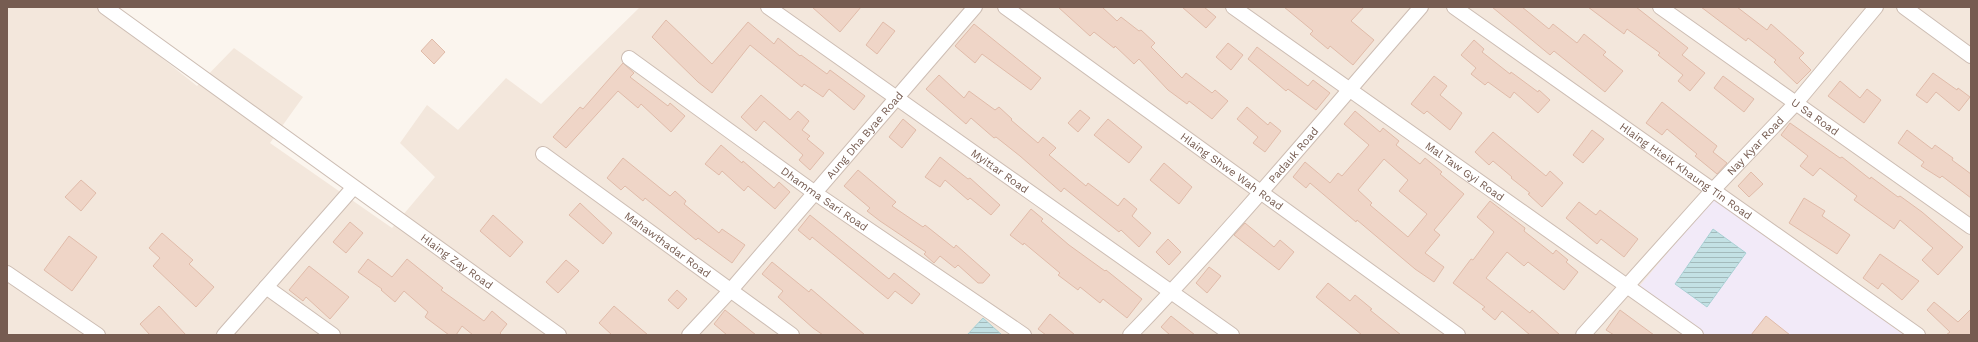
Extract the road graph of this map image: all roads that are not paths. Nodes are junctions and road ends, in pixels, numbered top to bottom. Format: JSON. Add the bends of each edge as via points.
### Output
{"nodes":[{"id":1,"x":104,"y":7,"type":"edge"},
{"id":2,"x":768,"y":7,"type":"edge"},
{"id":3,"x":975,"y":7,"type":"edge"},
{"id":4,"x":1005,"y":7,"type":"edge"},
{"id":5,"x":1233,"y":7,"type":"edge"},
{"id":6,"x":1421,"y":7,"type":"edge"},
{"id":7,"x":1454,"y":7,"type":"edge"},
{"id":8,"x":1660,"y":7,"type":"edge"},
{"id":9,"x":1876,"y":7,"type":"edge"},
{"id":10,"x":1904,"y":7,"type":"edge"},
{"id":11,"x":1971,"y":56,"type":"edge"},
{"id":12,"x":629,"y":58,"type":"dead end"},
{"id":13,"x":1348,"y":90,"type":"junction"},
{"id":14,"x":896,"y":98,"type":"junction"},
{"id":15,"x":1796,"y":103,"type":"junction"},
{"id":16,"x":542,"y":154,"type":"dead end"},
{"id":17,"x":353,"y":188,"type":"junction"},
{"id":18,"x":1712,"y":191,"type":"junction"},
{"id":19,"x":1261,"y":192,"type":"junction"},
{"id":20,"x":815,"y":193,"type":"junction"},
{"id":21,"x":1971,"y":227,"type":"edge"},
{"id":22,"x":7,"y":273,"type":"edge"},
{"id":23,"x":266,"y":287,"type":"junction"},
{"id":24,"x":1626,"y":287,"type":"junction"},
{"id":25,"x":730,"y":291,"type":"junction"},
{"id":26,"x":1172,"y":293,"type":"junction"},
{"id":27,"x":98,"y":335,"type":"edge"},
{"id":28,"x":224,"y":335,"type":"edge"},
{"id":29,"x":333,"y":335,"type":"edge"},
{"id":30,"x":560,"y":335,"type":"edge"},
{"id":31,"x":689,"y":335,"type":"edge"},
{"id":32,"x":792,"y":335,"type":"edge"},
{"id":33,"x":1024,"y":335,"type":"edge"},
{"id":34,"x":1130,"y":335,"type":"edge"},
{"id":35,"x":1232,"y":335,"type":"edge"},
{"id":36,"x":1458,"y":335,"type":"edge"},
{"id":37,"x":1583,"y":335,"type":"edge"},
{"id":38,"x":1696,"y":335,"type":"edge"},
{"id":39,"x":1918,"y":335,"type":"edge"}],
"edges":[{"from":1,"to":17,"type":"street","name":"Hlaing Zay Road"},
{"from":2,"to":14,"type":"street","name":"Myittar Road"},
{"from":3,"to":14,"type":"street","name":"Aung Dha Byae Road"},
{"from":4,"to":19,"type":"street","name":"Hlaing Shwe Wah Road"},
{"from":5,"to":13,"type":"street","name":"Mal Taw Gyi Road"},
{"from":6,"to":13,"type":"street","name":"Padauk Road"},
{"from":7,"to":18,"type":"street","name":"Hlaing Hteik Khaung Tin Road"},
{"from":8,"to":15,"type":"street","name":"U Sa Road"},
{"from":9,"to":15,"type":"street","name":"Nay Kyar Road"},
{"from":10,"to":11,"type":"street"},
{"from":12,"to":20,"type":"street","name":"Dhamma Sari Road"},
{"from":13,"to":19,"type":"street","name":"Padauk Road"},
{"from":13,"to":24,"type":"street","name":"Mal Taw Gyi Road"},
{"from":14,"to":20,"type":"street","name":"Aung Dha Byae Road"},
{"from":14,"to":26,"type":"street","name":"Myittar Road"},
{"from":15,"to":18,"type":"street","name":"Nay Kyar Road"},
{"from":15,"to":21,"type":"street","name":"U Sa Road"},
{"from":16,"to":25,"type":"street","name":"Mahawthadar Road"},
{"from":17,"to":23,"type":"street"},
{"from":17,"to":30,"type":"street","name":"Hlaing Zay Road"},
{"from":18,"to":24,"type":"street","name":"Nay Kyar Road"},
{"from":18,"to":39,"type":"street","name":"Hlaing Hteik Khaung Tin Road"},
{"from":19,"to":26,"type":"street","name":"Padauk Road"},
{"from":19,"to":36,"type":"street","name":"Hlaing Shwe Wah Road"},
{"from":20,"to":25,"type":"street","name":"Aung Dha Byae Road"},
{"from":20,"to":33,"type":"street","name":"Dhamma Sari Road"},
{"from":22,"to":27,"type":"street"},
{"from":23,"to":28,"type":"street"},
{"from":23,"to":29,"type":"street"},
{"from":24,"to":37,"type":"street","name":"Nay Kyar Road"},
{"from":24,"to":38,"type":"street","name":"Mal Taw Gyi Road"},
{"from":25,"to":31,"type":"street","name":"Aung Dha Byae Road"},
{"from":25,"to":32,"type":"street","name":"Mahawthadar Road"},
{"from":26,"to":34,"type":"street","name":"Padauk Road"},
{"from":26,"to":35,"type":"street","name":"Myittar Road"}]}
